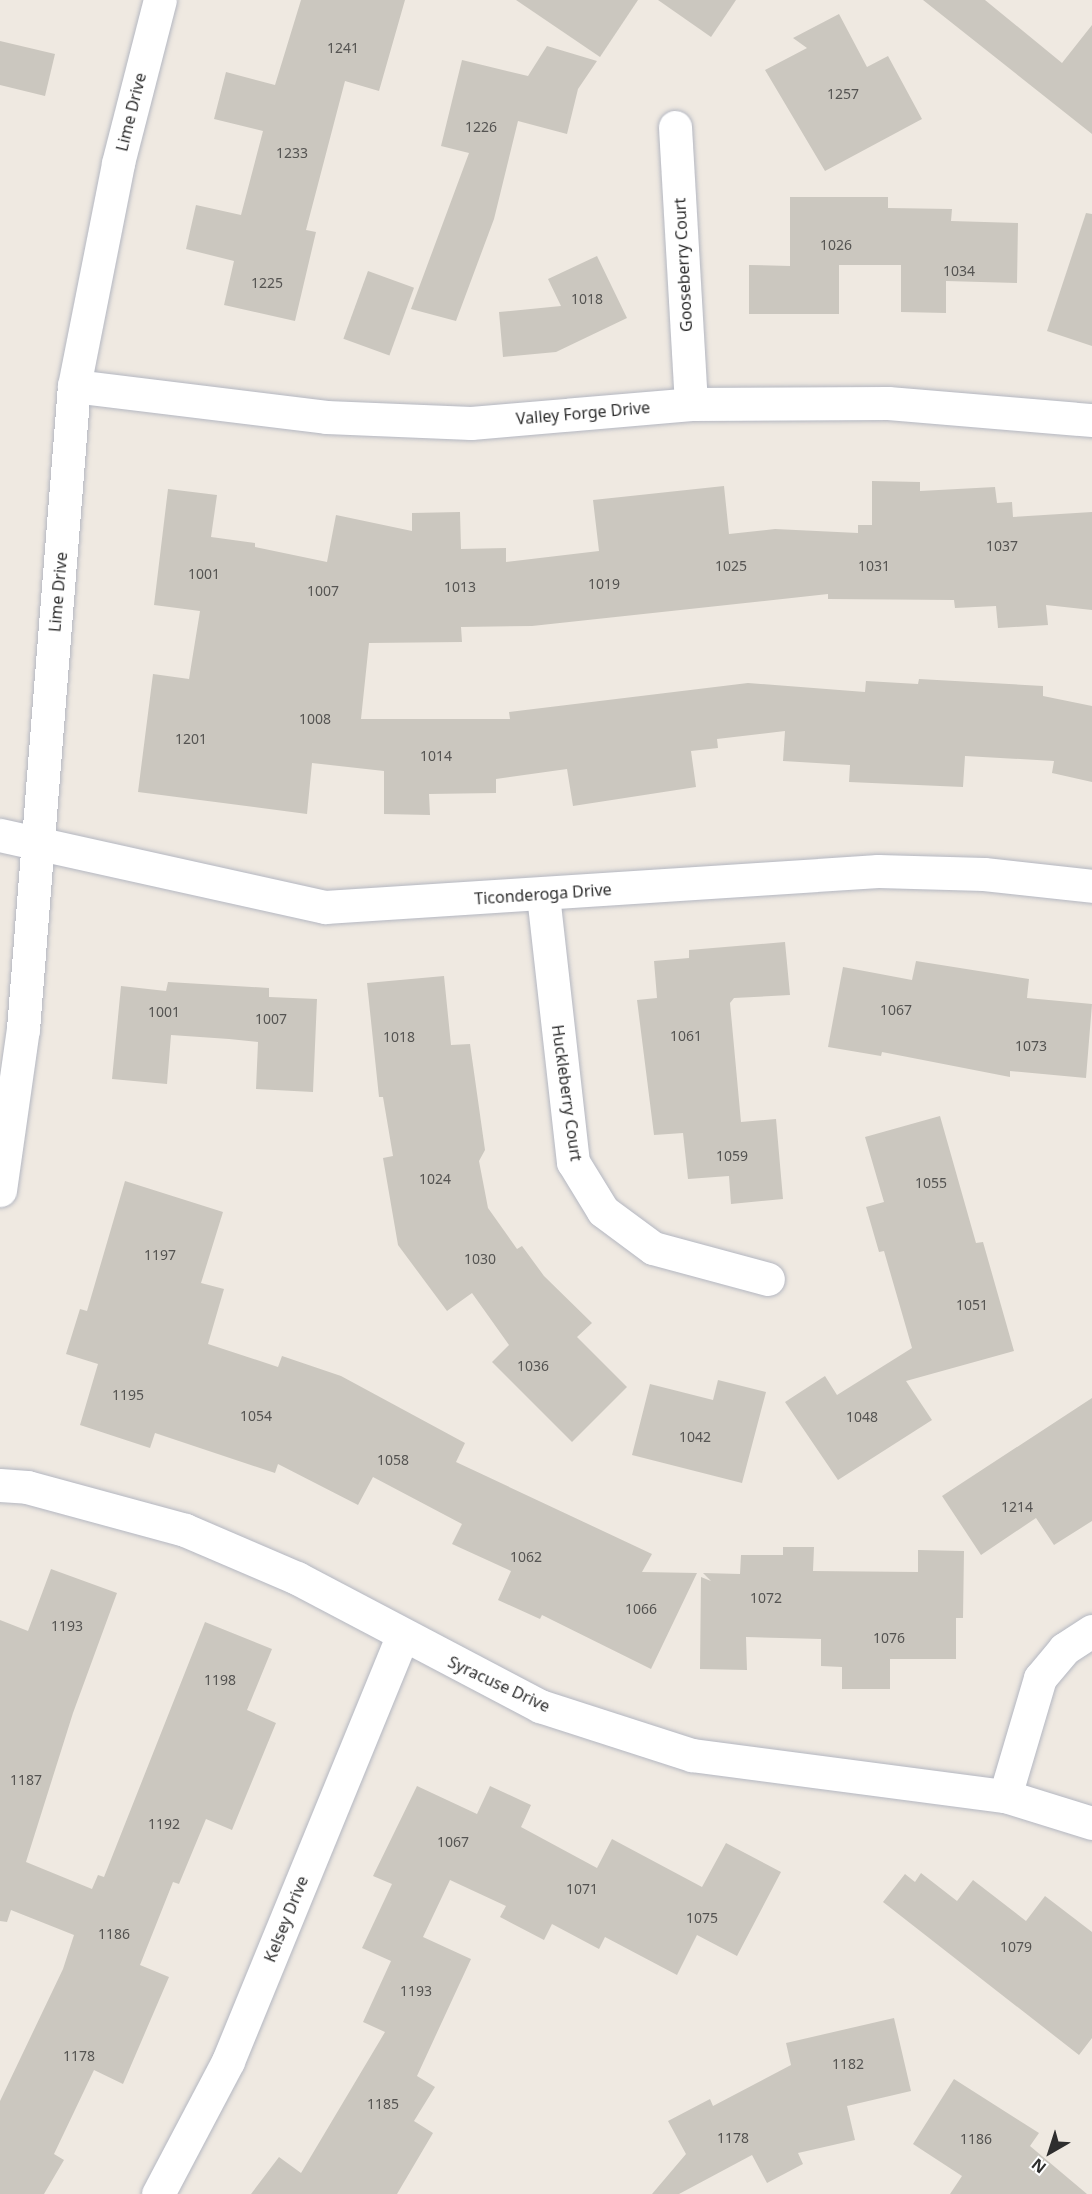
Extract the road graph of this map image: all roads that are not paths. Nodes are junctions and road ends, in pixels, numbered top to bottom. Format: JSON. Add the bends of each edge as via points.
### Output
{"nodes":[{"id":1,"x":160,"y":0,"type":"edge"},
{"id":2,"x":675,"y":127,"type":"dead end"},
{"id":3,"x":74,"y":386,"type":"junction"},
{"id":4,"x":691,"y":404,"type":"junction"},
{"id":5,"x":1092,"y":420,"type":"edge"},
{"id":6,"x":0,"y":836,"type":"edge"},
{"id":7,"x":38,"y":844,"type":"junction"},
{"id":8,"x":1092,"y":886,"type":"edge"},
{"id":9,"x":543,"y":895,"type":"junction"},
{"id":10,"x":0,"y":1191,"type":"edge"},
{"id":11,"x":768,"y":1280,"type":"dead end"},
{"id":12,"x":0,"y":1485,"type":"edge"},
{"id":13,"x":1092,"y":1631,"type":"edge"},
{"id":14,"x":402,"y":1638,"type":"junction"},
{"id":15,"x":1005,"y":1796,"type":"junction"},
{"id":16,"x":1092,"y":1823,"type":"edge"},
{"id":17,"x":158,"y":2194,"type":"edge"}],
"edges":[{"from":1,"to":3,"type":"street","name":"Lime Drive","via":[[118,163]]},
{"from":2,"to":4,"type":"street","name":"Gooseberry Court"},
{"from":3,"to":4,"type":"street","name":"Valley Forge Drive","via":[[326,417],[471,423]]},
{"from":3,"to":7,"type":"street","name":"Lime Drive"},
{"from":4,"to":5,"type":"street","name":"Valley Forge Drive","via":[[888,403]]},
{"from":6,"to":7,"type":"street","name":"Ticonderoga Drive"},
{"from":7,"to":9,"type":"street","name":"Ticonderoga Drive","via":[[326,907]]},
{"from":7,"to":10,"type":"street","name":"Lime Drive","via":[[23,1029]]},
{"from":8,"to":9,"type":"street","name":"Ticonderoga Drive","via":[[984,874],[878,871]]},
{"from":9,"to":11,"type":"street","name":"Huckleberry Court","via":[[573,1162],[603,1212],[653,1248]]},
{"from":12,"to":14,"type":"street","name":"Syracuse Drive","via":[[27,1487],[185,1530],[297,1578]]},
{"from":13,"to":15,"type":"street","via":[[1064,1649],[1040,1678]]},
{"from":14,"to":15,"type":"street","name":"Syracuse Drive","via":[[540,1706],[692,1755]]},
{"from":14,"to":17,"type":"street","name":"Kelsey Drive","via":[[228,2061]]},
{"from":15,"to":16,"type":"street","name":"Syracuse Drive"}]}
